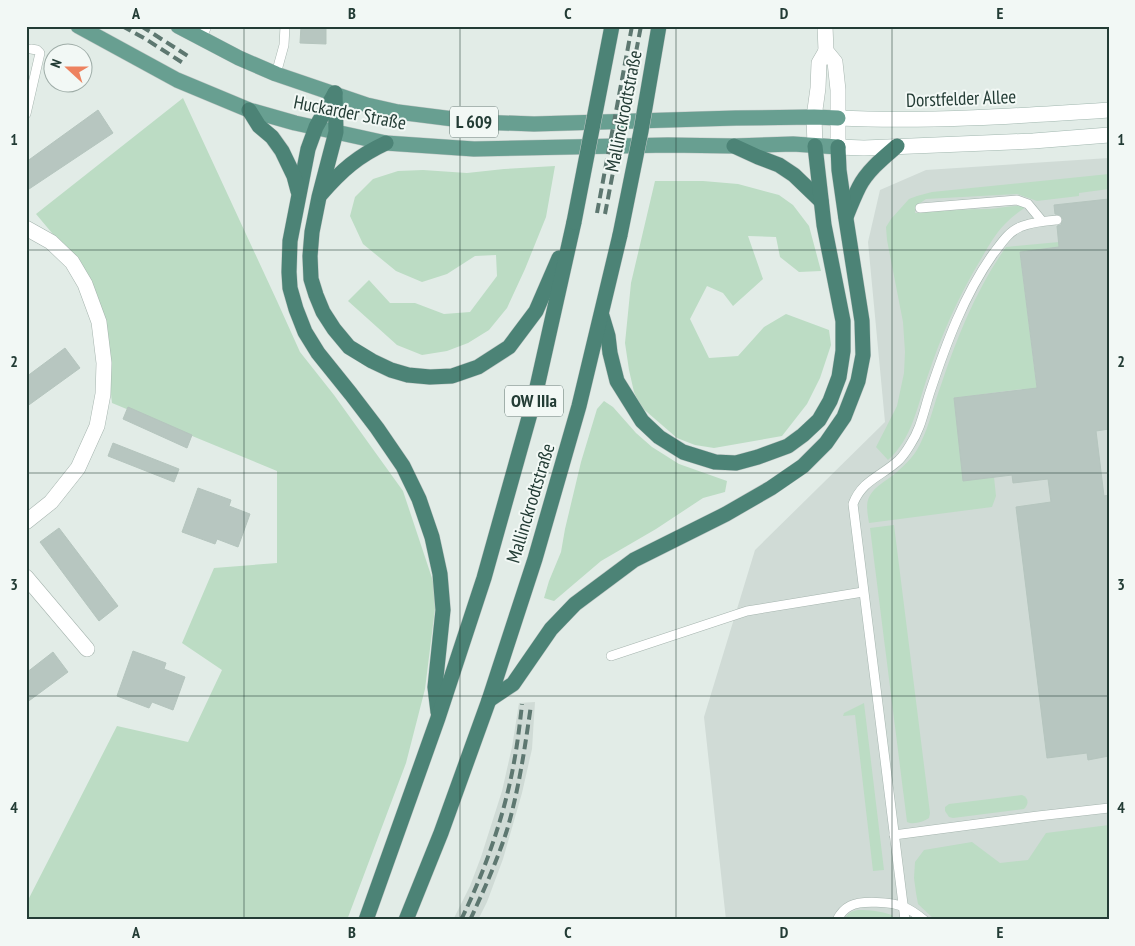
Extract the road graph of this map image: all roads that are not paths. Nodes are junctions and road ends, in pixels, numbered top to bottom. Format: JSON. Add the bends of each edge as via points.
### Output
{"nodes":[{"id":1,"x":78,"y":26,"type":"edge"},
{"id":2,"x":178,"y":26,"type":"edge"},
{"id":3,"x":285,"y":26,"type":"edge"},
{"id":4,"x":612,"y":26,"type":"edge"},
{"id":5,"x":660,"y":26,"type":"edge"},
{"id":6,"x":825,"y":26,"type":"edge"},
{"id":7,"x":204,"y":33,"type":"edge"},
{"id":8,"x":31,"y":49,"type":"dead end"},
{"id":9,"x":826,"y":51,"type":"junction"},
{"id":10,"x":276,"y":74,"type":"junction"},
{"id":11,"x":335,"y":93,"type":"junction"},
{"id":12,"x":249,"y":110,"type":"junction"},
{"id":13,"x":1109,"y":110,"type":"edge"},
{"id":14,"x":26,"y":114,"type":"edge"},
{"id":15,"x":814,"y":117,"type":"junction"},
{"id":16,"x":838,"y":118,"type":"junction"},
{"id":17,"x":316,"y":127,"type":"junction"},
{"id":18,"x":336,"y":132,"type":"junction"},
{"id":19,"x":1109,"y":135,"type":"edge"},
{"id":20,"x":386,"y":143,"type":"junction"},
{"id":21,"x":734,"y":146,"type":"junction"},
{"id":22,"x":815,"y":146,"type":"junction"},
{"id":23,"x":897,"y":146,"type":"junction"},
{"id":24,"x":838,"y":148,"type":"junction"},
{"id":25,"x":298,"y":194,"type":"junction"},
{"id":26,"x":319,"y":197,"type":"junction"},
{"id":27,"x":821,"y":201,"type":"junction"},
{"id":28,"x":920,"y":208,"type":"dead end"},
{"id":29,"x":846,"y":219,"type":"junction"},
{"id":30,"x":1057,"y":220,"type":"dead end"},
{"id":31,"x":1042,"y":221,"type":"junction"},
{"id":32,"x":574,"y":222,"type":"junction"},
{"id":33,"x":26,"y":228,"type":"edge"},
{"id":34,"x":602,"y":314,"type":"junction"},
{"id":35,"x":26,"y":522,"type":"edge"},
{"id":36,"x":26,"y":577,"type":"edge"},
{"id":37,"x":863,"y":592,"type":"junction"},
{"id":38,"x":86,"y":648,"type":"dead end"},
{"id":39,"x":611,"y":656,"type":"dead end"},
{"id":40,"x":489,"y":700,"type":"junction"},
{"id":41,"x":438,"y":718,"type":"junction"},
{"id":42,"x":1109,"y":808,"type":"edge"},
{"id":43,"x":894,"y":835,"type":"junction"},
{"id":44,"x":903,"y":907,"type":"junction"},
{"id":45,"x":366,"y":920,"type":"edge"},
{"id":46,"x":406,"y":920,"type":"edge"},
{"id":47,"x":837,"y":920,"type":"edge"},
{"id":48,"x":905,"y":920,"type":"edge"},
{"id":49,"x":924,"y":920,"type":"edge"}],
"edges":[{"from":1,"to":12,"type":"main road","name":"Huckarder Straße","number":"L 609","via":[[178,80]]},
{"from":2,"to":7,"type":"main road","name":"Huckarder Straße","number":"L 609"},
{"from":3,"to":10,"type":"lane","via":[[284,45]]},
{"from":4,"to":32,"type":"highway","name":"Mallinckrodtstraße","bridge":true},
{"from":5,"to":34,"type":"highway","name":"Mallinckrodtstraße","bridge":true},
{"from":6,"to":9,"type":"street"},
{"from":7,"to":10,"type":"main road","name":"Huckarder Straße","number":"L 609","via":[[239,58]]},
{"from":8,"to":14,"type":"lane","via":[[40,53]]},
{"from":9,"to":15,"type":"street","via":[[819,63]]},
{"from":9,"to":16,"type":"street","via":[[835,62]]},
{"from":10,"to":11,"type":"main road","name":"Huckarder Straße","number":"L 609"},
{"from":11,"to":15,"type":"main road","name":"Huckarder Straße","number":"L 609","via":[[398,112],[477,122],[534,124]]},
{"from":11,"to":17,"type":"highway"},
{"from":11,"to":18,"type":"highway"},
{"from":12,"to":17,"type":"main road","name":"Huckarder Straße","number":"L 609"},
{"from":12,"to":25,"type":"highway","via":[[282,151],[294,176]]},
{"from":13,"to":16,"type":"street","name":"Dorstfelder Allee","number":"L 609","via":[[1018,116]]},
{"from":15,"to":16,"type":"main road","name":"Dorstfelder Allee","number":"L 609"},
{"from":15,"to":22,"type":"street"},
{"from":16,"to":24,"type":"street"},
{"from":17,"to":18,"type":"main road","name":"Huckarder Straße","number":"L 609"},
{"from":17,"to":25,"type":"highway"},
{"from":18,"to":20,"type":"main road","name":"Huckarder Straße","number":"L 609"},
{"from":18,"to":26,"type":"highway"},
{"from":19,"to":23,"type":"street","number":"L 609"},
{"from":20,"to":21,"type":"main road","name":"Huckarder Straße","number":"L 609","via":[[474,149]]},
{"from":20,"to":26,"type":"highway","via":[[353,162]]},
{"from":21,"to":22,"type":"main road","name":"Huckarder Straße","number":"L 609"},
{"from":21,"to":27,"type":"highway","via":[[779,165]]},
{"from":22,"to":24,"type":"main road","name":"Huckarder Straße","number":"L 609"},
{"from":22,"to":27,"type":"highway"},
{"from":23,"to":24,"type":"street","number":"L 609"},
{"from":23,"to":29,"type":"highway","via":[[860,186]]},
{"from":24,"to":29,"type":"highway"},
{"from":25,"to":41,"type":"highway","via":[[290,241],[289,272],[296,309],[318,353],[403,466],[419,498],[432,537],[443,610],[435,687]]},
{"from":26,"to":32,"type":"highway","via":[[310,256],[311,279],[323,312],[349,347],[372,361],[391,370],[430,377],[452,376],[478,367],[509,347],[536,311]]},
{"from":27,"to":34,"type":"highway","via":[[843,321],[840,377],[819,420],[788,446],[736,462],[715,462],[683,452],[659,437],[642,421],[617,381]]},
{"from":28,"to":31,"type":"lane","via":[[1017,200],[1028,204]]},
{"from":29,"to":40,"type":"highway","via":[[862,321],[863,355],[858,381],[844,417],[826,443],[803,466],[771,488],[634,560],[596,587],[550,629],[513,684]]},
{"from":30,"to":31,"type":"lane"},
{"from":31,"to":37,"type":"lane","via":[[1019,227],[1004,238],[989,260],[955,326],[911,444],[900,460],[857,494],[853,504]]},
{"from":32,"to":41,"type":"highway","name":"Mallinckrodtstraße","number":"OW IIIa","via":[[535,396],[484,578]]},
{"from":33,"to":35,"type":"street","via":[[51,242],[72,262],[85,284],[99,322],[104,363],[97,426],[78,468],[51,502]]},
{"from":34,"to":40,"type":"highway","name":"Mallinckrodtstraße","via":[[574,426]]},
{"from":36,"to":38,"type":"street"},
{"from":37,"to":39,"type":"lane","via":[[747,611]]},
{"from":37,"to":43,"type":"lane"},
{"from":40,"to":46,"type":"highway","name":"Mallinckrodtstraße"},
{"from":41,"to":45,"type":"highway","name":"Mallinckrodtstraße"},
{"from":42,"to":43,"type":"lane"},
{"from":43,"to":44,"type":"lane"},
{"from":44,"to":47,"type":"lane","via":[[862,902],[844,909]]},
{"from":44,"to":48,"type":"lane"},
{"from":44,"to":49,"type":"lane"}]}
